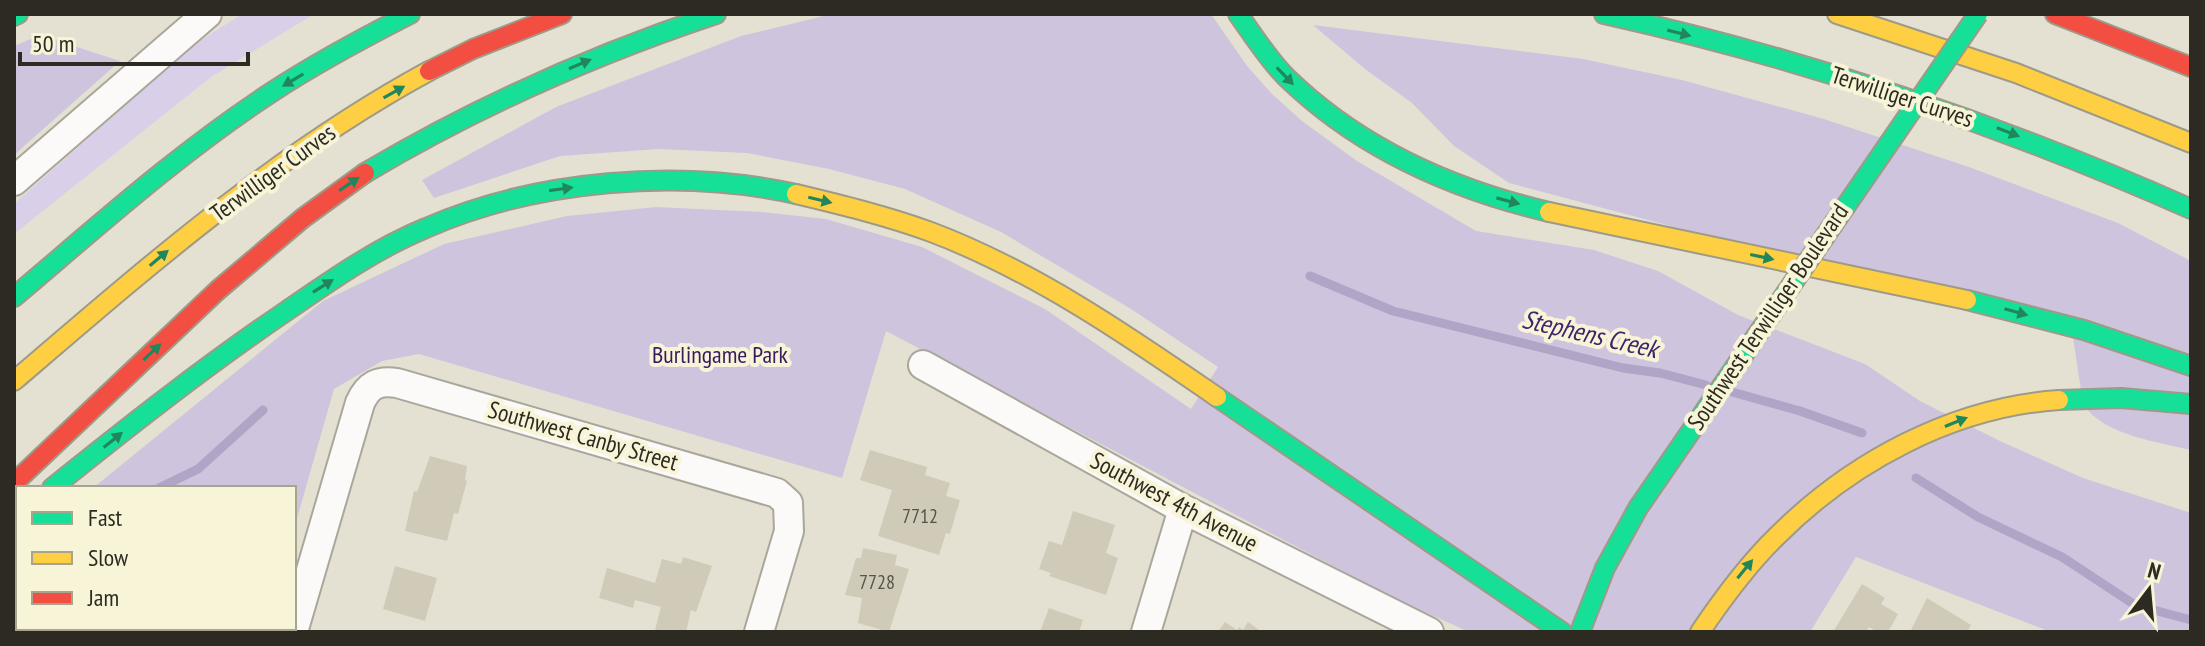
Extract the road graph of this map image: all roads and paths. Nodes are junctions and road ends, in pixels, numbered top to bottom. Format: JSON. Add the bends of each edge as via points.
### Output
{"nodes":[{"id":1,"x":207,"y":14,"type":"edge"},
{"id":2,"x":410,"y":14,"type":"edge"},
{"id":3,"x":562,"y":14,"type":"edge"},
{"id":4,"x":716,"y":14,"type":"edge"},
{"id":5,"x":1238,"y":14,"type":"edge"},
{"id":6,"x":1604,"y":14,"type":"edge"},
{"id":7,"x":1837,"y":14,"type":"edge"},
{"id":8,"x":1978,"y":14,"type":"edge"},
{"id":9,"x":2055,"y":14,"type":"edge"},
{"id":10,"x":2191,"y":67,"type":"edge"},
{"id":11,"x":2191,"y":143,"type":"edge"},
{"id":12,"x":14,"y":181,"type":"edge"},
{"id":13,"x":2191,"y":209,"type":"edge"},
{"id":14,"x":14,"y":297,"type":"edge"},
{"id":15,"x":923,"y":365,"type":"dead end"},
{"id":16,"x":2191,"y":366,"type":"edge"},
{"id":17,"x":14,"y":381,"type":"edge"},
{"id":18,"x":2191,"y":404,"type":"edge"},
{"id":19,"x":14,"y":483,"type":"edge"},
{"id":20,"x":55,"y":486,"type":"edge"},
{"id":21,"x":1183,"y":509,"type":"junction"},
{"id":22,"x":296,"y":622,"type":"edge"},
{"id":23,"x":1392,"y":623,"type":"edge"},
{"id":24,"x":759,"y":632,"type":"edge"},
{"id":25,"x":1146,"y":632,"type":"edge"},
{"id":26,"x":1429,"y":632,"type":"edge"},
{"id":27,"x":1562,"y":632,"type":"edge"},
{"id":28,"x":1580,"y":632,"type":"edge"},
{"id":29,"x":1700,"y":632,"type":"edge"}],
"edges":[{"from":1,"to":12,"type":"street"},
{"from":2,"to":14,"type":"main road","one_way":true,"via":[[271,93],[147,185]]},
{"from":17,"to":3,"type":"main road","name":"Terwilliger Curves","one_way":true,"via":[[167,251],[294,153],[445,63]]},
{"from":19,"to":4,"type":"main road","one_way":true,"via":[[261,251],[351,182],[530,86],[648,35]]},
{"from":5,"to":16,"type":"main road","one_way":true,"via":[[1279,71],[1309,100],[1381,152],[1447,183],[1549,212],[2000,307]]},
{"from":6,"to":13,"type":"main road","name":"Terwilliger Curves","one_way":true,"via":[[1887,89],[2104,170]]},
{"from":7,"to":11,"type":"main road","via":[[2021,76]]},
{"from":8,"to":28,"type":"main road","name":"Southwest Terwilliger Boulevard","bridge":true,"via":[[1630,520],[1597,581]]},
{"from":9,"to":10,"type":"main road"},
{"from":15,"to":21,"type":"street","name":"Southwest 4th Avenue"},
{"from":29,"to":18,"type":"main road","one_way":true,"via":[[1760,550],[1801,511],[1849,476],[1924,435],[1983,411],[2032,403],[2095,396]]},
{"from":20,"to":27,"type":"main road","one_way":true,"via":[[253,333],[382,249],[462,213],[540,192],[600,184],[762,188],[904,222],[1026,276],[1204,388]]},
{"from":21,"to":23,"type":"street","name":"Southwest 4th Avenue"},
{"from":21,"to":25,"type":"street"},
{"from":22,"to":24,"type":"street","name":"Southwest Canby Street","via":[[360,403],[374,384],[384,381],[777,493],[788,503],[789,531]]},
{"from":23,"to":26,"type":"street","name":"Southwest 4th Avenue"}]}
